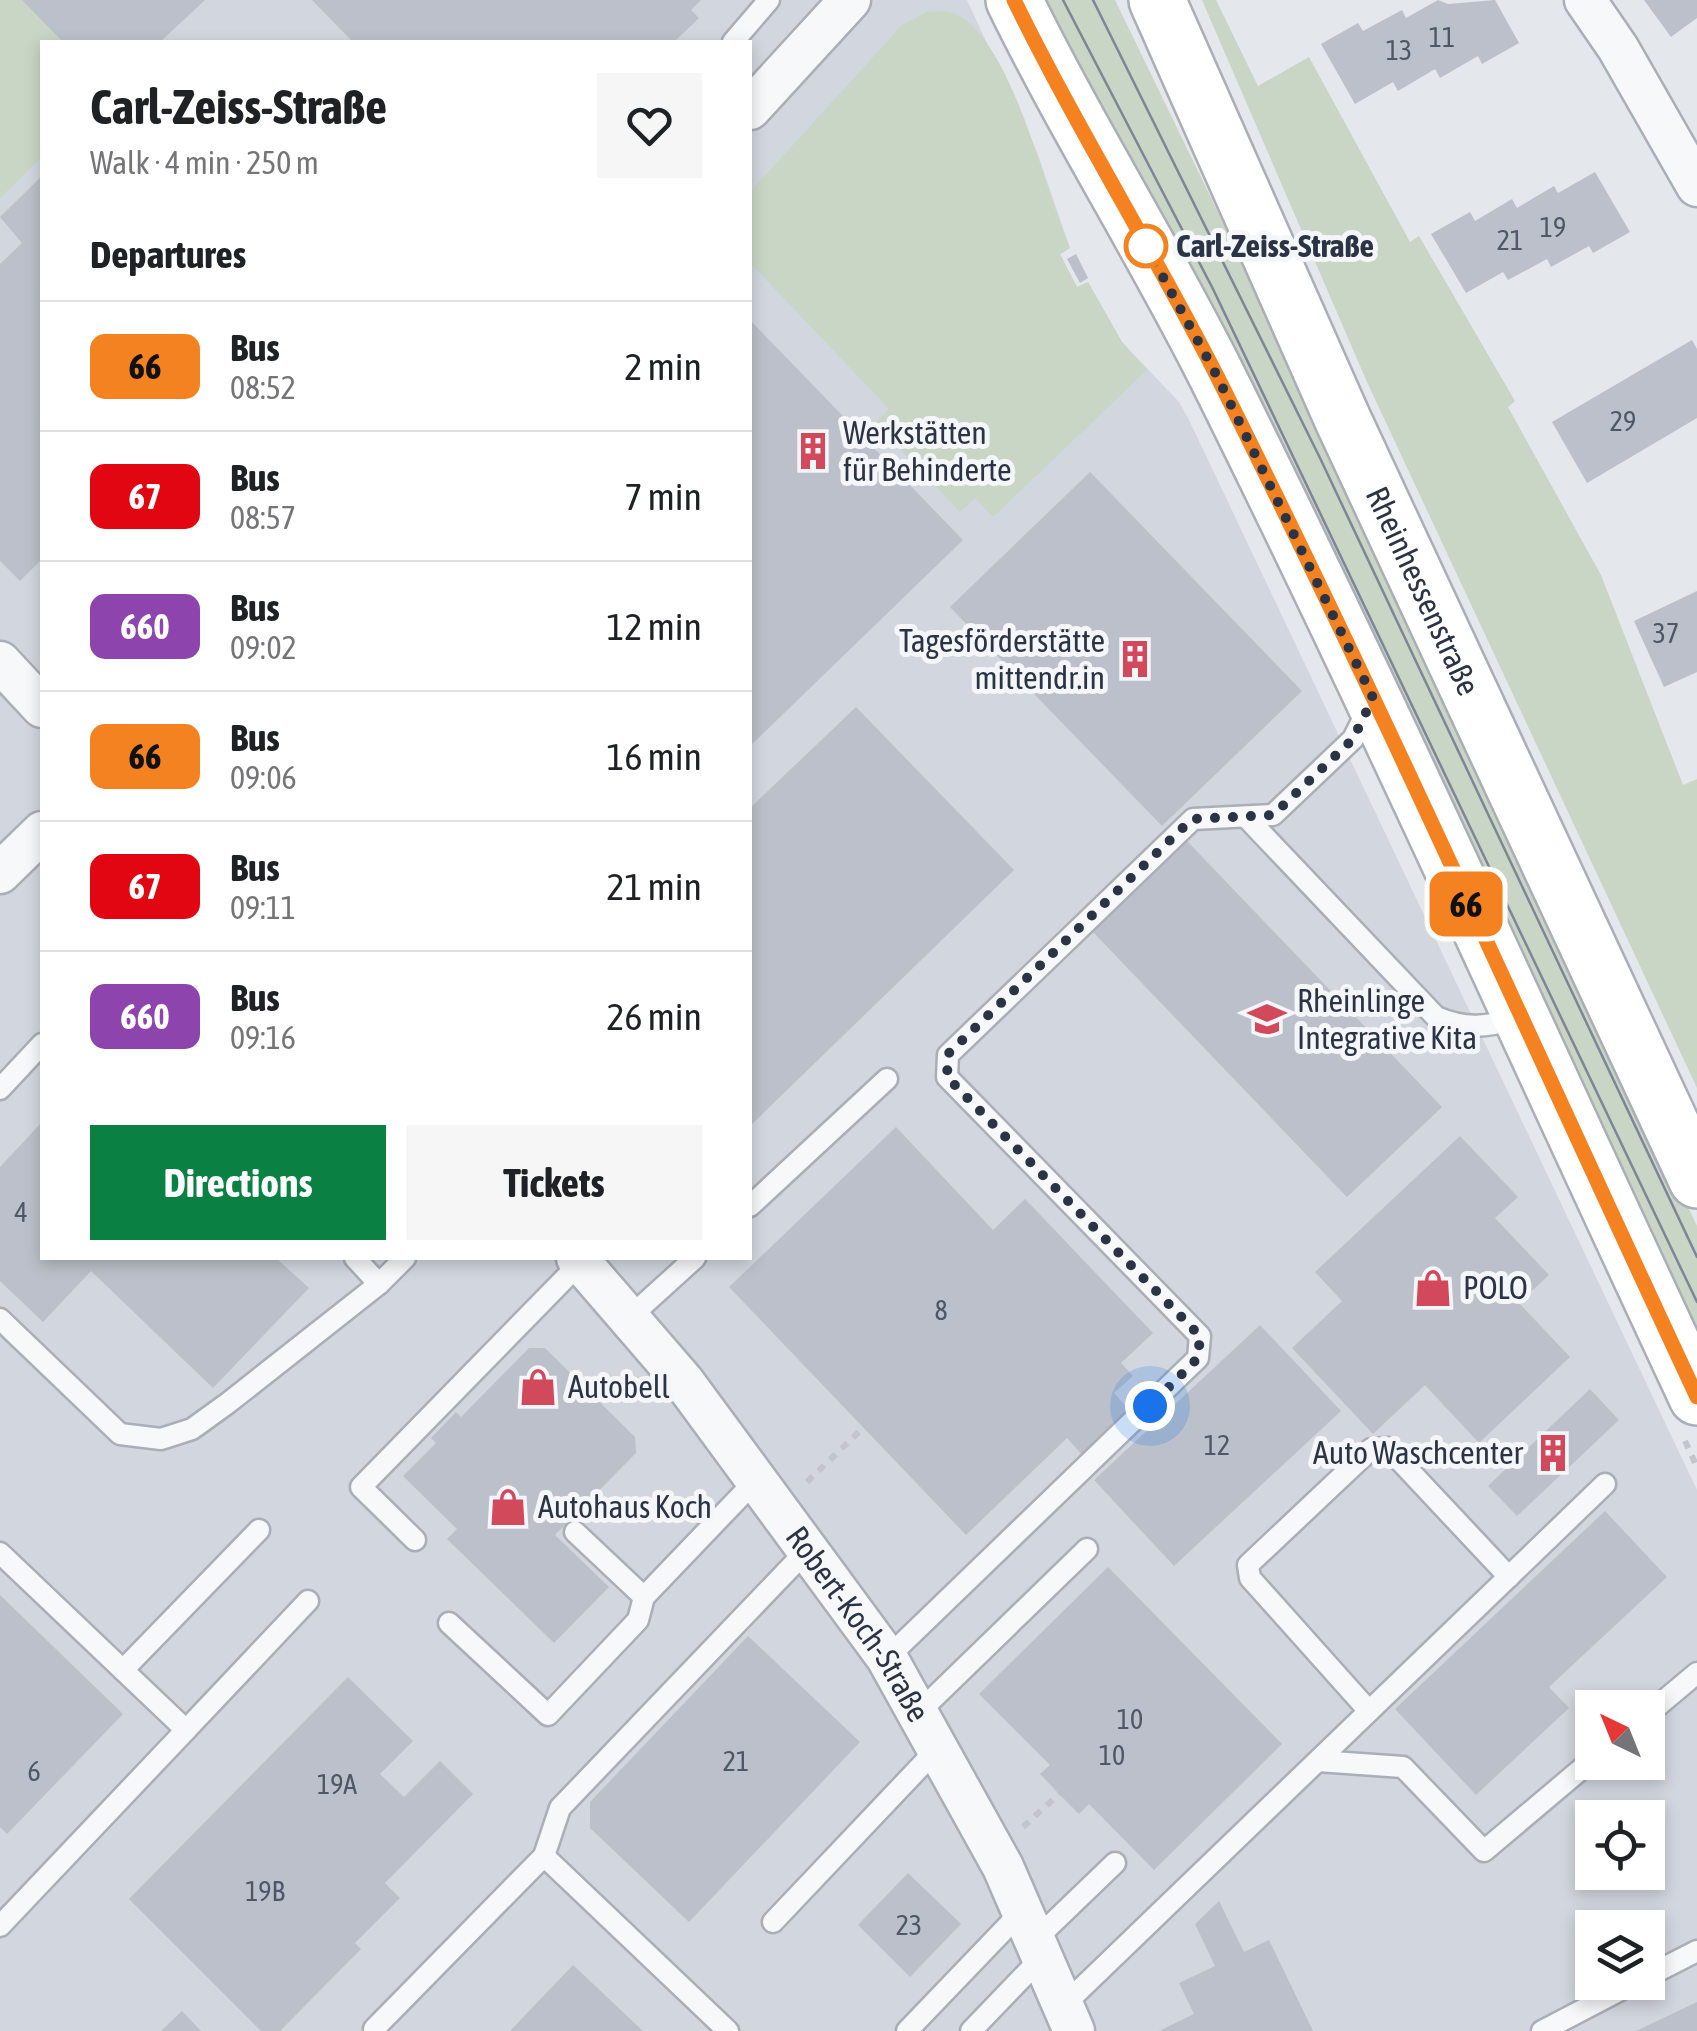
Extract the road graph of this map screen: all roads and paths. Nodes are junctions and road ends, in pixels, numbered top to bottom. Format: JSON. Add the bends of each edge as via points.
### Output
{"nodes":[{"id":1,"x":769,"y":0,"type":"edge"},
{"id":2,"x":850,"y":0,"type":"edge"},
{"id":3,"x":1014,"y":0,"type":"edge"},
{"id":4,"x":1157,"y":0,"type":"edge"},
{"id":5,"x":1585,"y":0,"type":"edge"},
{"id":6,"x":735,"y":40,"type":"edge"},
{"id":7,"x":752,"y":107,"type":"edge"},
{"id":8,"x":1697,"y":186,"type":"edge"},
{"id":9,"x":0,"y":662,"type":"edge"},
{"id":10,"x":1373,"y":698,"type":"junction"},
{"id":11,"x":40,"y":705,"type":"edge"},
{"id":12,"x":1246,"y":816,"type":"junction"},
{"id":13,"x":40,"y":834,"type":"edge"},
{"id":14,"x":0,"y":873,"type":"edge"},
{"id":15,"x":1518,"y":1018,"type":"junction"},
{"id":16,"x":40,"y":1046,"type":"edge"},
{"id":17,"x":887,"y":1079,"type":"dead end"},
{"id":18,"x":0,"y":1089,"type":"edge"},
{"id":19,"x":1697,"y":1180,"type":"edge"},
{"id":20,"x":752,"y":1204,"type":"edge"},
{"id":21,"x":358,"y":1260,"type":"edge"},
{"id":22,"x":402,"y":1260,"type":"edge"},
{"id":23,"x":579,"y":1260,"type":"edge"},
{"id":24,"x":693,"y":1260,"type":"edge"},
{"id":25,"x":379,"y":1284,"type":"junction"},
{"id":26,"x":631,"y":1316,"type":"junction"},
{"id":27,"x":0,"y":1319,"type":"edge"},
{"id":28,"x":1697,"y":1397,"type":"edge"},
{"id":29,"x":864,"y":1428,"type":"dead end"},
{"id":30,"x":757,"y":1479,"type":"junction"},
{"id":31,"x":1605,"y":1484,"type":"dead end"},
{"id":32,"x":799,"y":1490,"type":"dead end"},
{"id":33,"x":259,"y":1530,"type":"dead end"},
{"id":34,"x":575,"y":1532,"type":"dead end"},
{"id":35,"x":416,"y":1540,"type":"dead end"},
{"id":36,"x":810,"y":1548,"type":"junction"},
{"id":37,"x":1087,"y":1549,"type":"dead end"},
{"id":38,"x":0,"y":1553,"type":"edge"},
{"id":39,"x":1509,"y":1576,"type":"junction"},
{"id":40,"x":644,"y":1597,"type":"junction"},
{"id":41,"x":308,"y":1602,"type":"dead end"},
{"id":42,"x":449,"y":1623,"type":"dead end"},
{"id":43,"x":887,"y":1658,"type":"junction"},
{"id":44,"x":123,"y":1670,"type":"junction"},
{"id":45,"x":1697,"y":1673,"type":"edge"},
{"id":46,"x":1665,"y":1700,"type":"edge"},
{"id":47,"x":1369,"y":1712,"type":"junction"},
{"id":48,"x":918,"y":1714,"type":"junction"},
{"id":49,"x":186,"y":1730,"type":"junction"},
{"id":50,"x":938,"y":1748,"type":"junction"},
{"id":51,"x":1318,"y":1762,"type":"junction"},
{"id":52,"x":1575,"y":1774,"type":"edge"},
{"id":53,"x":1059,"y":1794,"type":"dead end"},
{"id":54,"x":1015,"y":1835,"type":"dead end"},
{"id":55,"x":544,"y":1856,"type":"junction"},
{"id":56,"x":1115,"y":1863,"type":"dead end"},
{"id":57,"x":773,"y":1922,"type":"dead end"},
{"id":58,"x":0,"y":1926,"type":"edge"},
{"id":59,"x":1034,"y":1935,"type":"junction"},
{"id":60,"x":1697,"y":1951,"type":"edge"},
{"id":61,"x":1665,"y":1967,"type":"edge"},
{"id":62,"x":1601,"y":2000,"type":"edge"},
{"id":63,"x":1069,"y":2018,"type":"edge"},
{"id":64,"x":374,"y":2029,"type":"edge"},
{"id":65,"x":728,"y":2031,"type":"edge"},
{"id":66,"x":906,"y":2031,"type":"edge"},
{"id":67,"x":971,"y":2031,"type":"edge"},
{"id":68,"x":1542,"y":2031,"type":"edge"}],
"edges":[{"from":1,"to":6,"type":"lane"},
{"from":2,"to":7,"type":"street"},
{"from":3,"to":10,"type":"main road","via":[[1217,376]]},
{"from":4,"to":19,"type":"main road","name":"Rheinhessenstraße"},
{"from":5,"to":8,"type":"street"},
{"from":9,"to":11,"type":"street"},
{"from":10,"to":12,"type":"lane","via":[[1353,739],[1273,815]]},
{"from":10,"to":15,"type":"main road"},
{"from":12,"to":15,"type":"lane","via":[[1436,1017],[1459,1028]]},
{"from":12,"to":43,"type":"lane","via":[[1192,819],[948,1054],[947,1077],[1200,1336],[1198,1358]]},
{"from":13,"to":14,"type":"street"},
{"from":15,"to":28,"type":"main road"},
{"from":16,"to":18,"type":"lane"},
{"from":17,"to":20,"type":"lane"},
{"from":21,"to":25,"type":"lane"},
{"from":22,"to":25,"type":"lane"},
{"from":23,"to":26,"type":"street","name":"Robert-Koch-Straße"},
{"from":23,"to":35,"type":"lane","via":[[361,1487]]},
{"from":24,"to":26,"type":"lane"},
{"from":25,"to":27,"type":"lane","via":[[192,1429],[161,1439],[120,1434]]},
{"from":26,"to":30,"type":"street","name":"Robert-Koch-Straße"},
{"from":29,"to":32,"type":"path"},
{"from":30,"to":36,"type":"street","name":"Robert-Koch-Straße"},
{"from":30,"to":40,"type":"lane"},
{"from":31,"to":39,"type":"lane"},
{"from":33,"to":44,"type":"lane"},
{"from":34,"to":40,"type":"lane"},
{"from":36,"to":43,"type":"street","name":"Robert-Koch-Straße"},
{"from":36,"to":55,"type":"lane","via":[[560,1808]]},
{"from":37,"to":48,"type":"lane"},
{"from":38,"to":44,"type":"lane"},
{"from":39,"to":47,"type":"lane"},
{"from":39,"to":47,"type":"lane","via":[[1388,1448],[1371,1449],[1248,1565],[1250,1578]]},
{"from":40,"to":42,"type":"lane","via":[[638,1620],[548,1716]]},
{"from":41,"to":49,"type":"lane"},
{"from":43,"to":48,"type":"street","name":"Robert-Koch-Straße"},
{"from":44,"to":49,"type":"lane"},
{"from":45,"to":46,"type":"lane"},
{"from":47,"to":51,"type":"lane"},
{"from":48,"to":50,"type":"street","name":"Robert-Koch-Straße"},
{"from":49,"to":58,"type":"lane"},
{"from":50,"to":57,"type":"lane"},
{"from":50,"to":59,"type":"street","name":"Robert-Koch-Straße"},
{"from":51,"to":52,"type":"lane","via":[[1403,1767],[1484,1851]]},
{"from":51,"to":63,"type":"lane"},
{"from":53,"to":54,"type":"path"},
{"from":55,"to":64,"type":"lane"},
{"from":55,"to":65,"type":"lane"},
{"from":56,"to":59,"type":"lane"},
{"from":59,"to":63,"type":"street","name":"Robert-Koch-Straße"},
{"from":59,"to":66,"type":"lane"},
{"from":59,"to":67,"type":"lane"},
{"from":60,"to":61,"type":"lane"},
{"from":62,"to":68,"type":"lane"}]}
